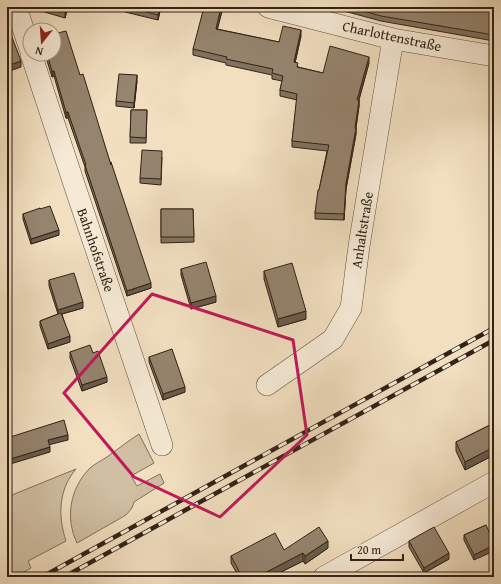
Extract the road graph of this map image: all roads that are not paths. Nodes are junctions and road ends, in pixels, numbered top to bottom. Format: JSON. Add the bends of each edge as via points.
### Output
{"nodes":[{"id":1,"x":16,"y":7,"type":"edge"},
{"id":2,"x":268,"y":7,"type":"edge"},
{"id":3,"x":22,"y":25,"type":"edge"},
{"id":4,"x":393,"y":39,"type":"junction"},
{"id":5,"x":494,"y":56,"type":"edge"},
{"id":6,"x":35,"y":62,"type":"edge"},
{"id":7,"x":268,"y":385,"type":"dead end"},
{"id":8,"x":162,"y":445,"type":"dead end"},
{"id":9,"x":494,"y":482,"type":"edge"},
{"id":10,"x":324,"y":577,"type":"edge"}],
"edges":[{"from":1,"to":3,"type":"street"},
{"from":2,"to":4,"type":"street","name":"Charlottenstraße"},
{"from":4,"to":5,"type":"street","name":"Charlottenstraße"},
{"from":4,"to":7,"type":"street","name":"Anhaltstraße","via":[[351,308],[333,339]]},
{"from":6,"to":8,"type":"street","name":"Bahnhofstraße"},
{"from":9,"to":10,"type":"street"}]}
